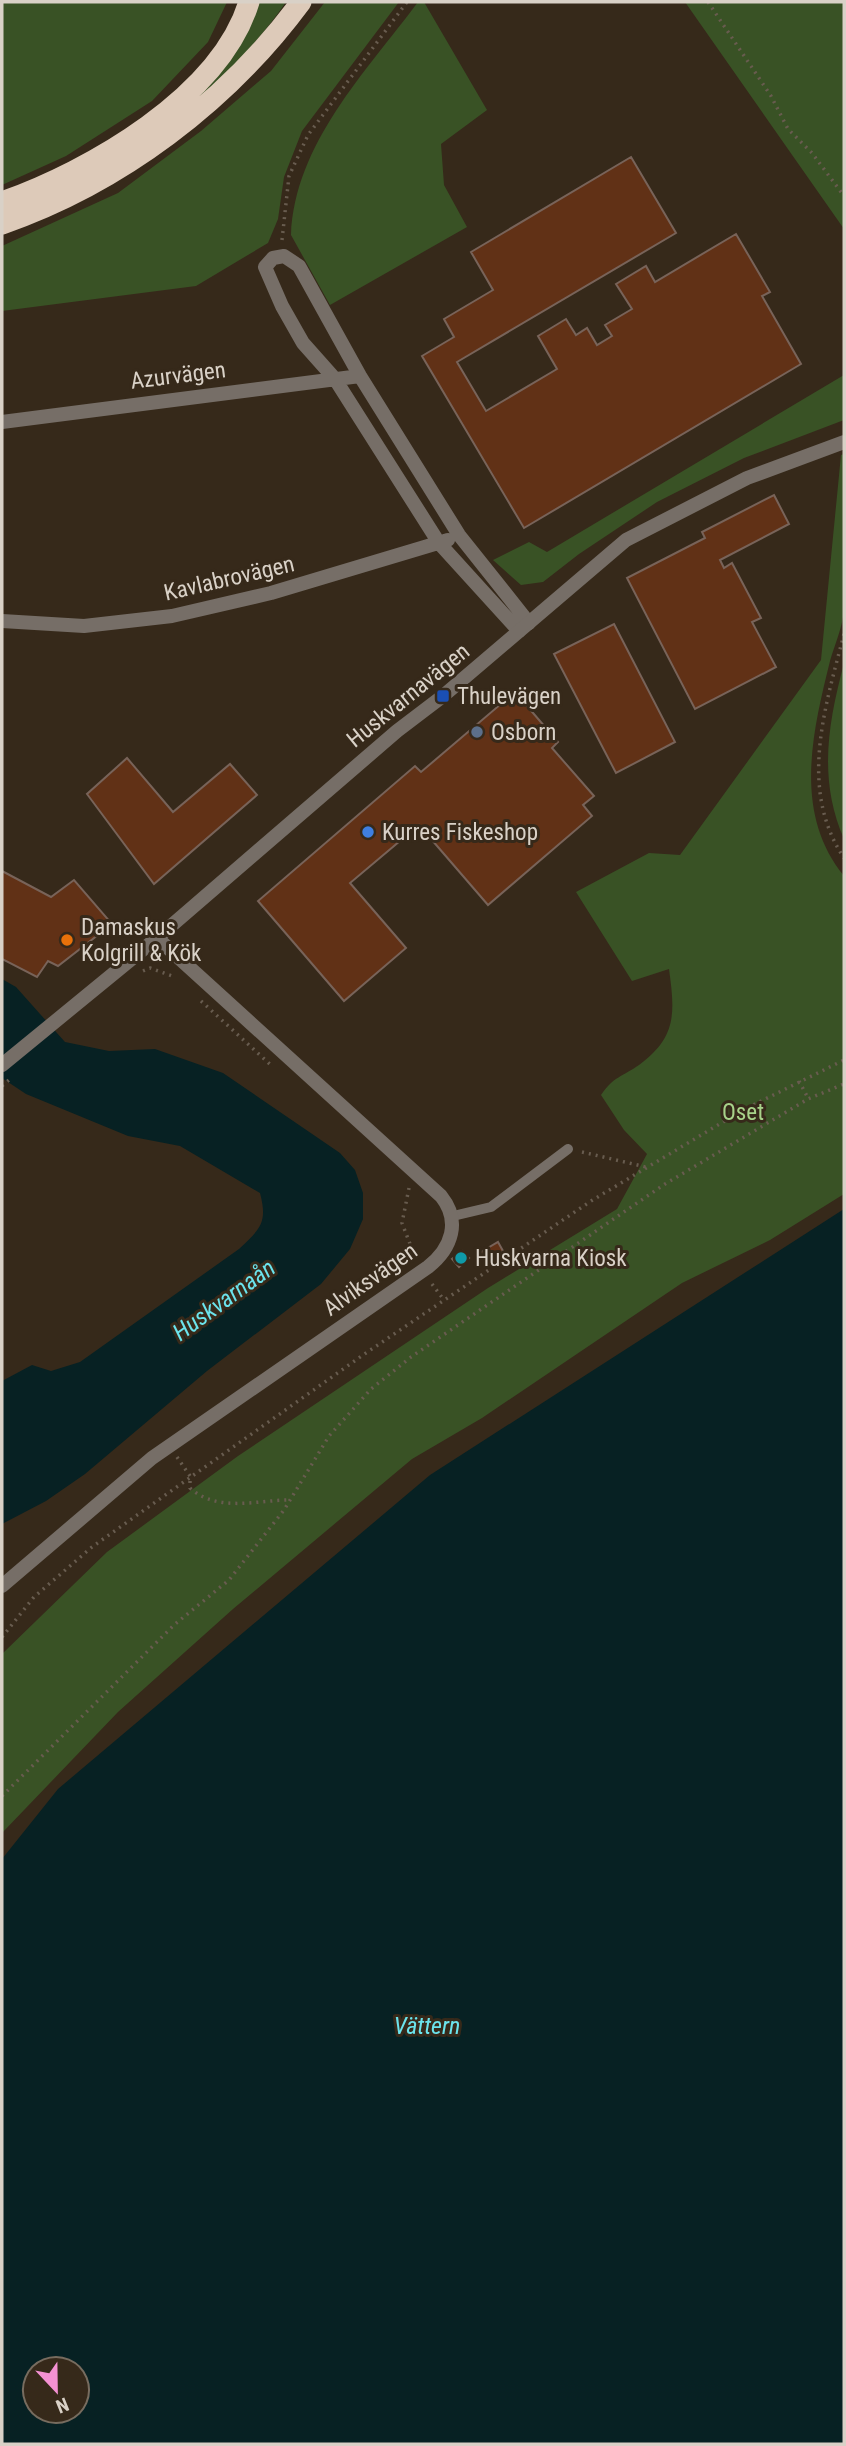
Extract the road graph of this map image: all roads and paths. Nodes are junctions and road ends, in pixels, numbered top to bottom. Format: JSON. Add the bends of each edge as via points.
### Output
{"nodes":[{"id":1,"x":249,"y":2,"type":"edge"},
{"id":2,"x":302,"y":2,"type":"edge"},
{"id":3,"x":407,"y":2,"type":"edge"},
{"id":4,"x":708,"y":2,"type":"edge"},
{"id":5,"x":844,"y":196,"type":"edge"},
{"id":6,"x":2,"y":202,"type":"edge"},
{"id":7,"x":2,"y":224,"type":"edge"},
{"id":8,"x":284,"y":256,"type":"junction"},
{"id":9,"x":360,"y":376,"type":"junction"},
{"id":10,"x":335,"y":379,"type":"junction"},
{"id":11,"x":2,"y":422,"type":"edge"},
{"id":12,"x":844,"y":442,"type":"edge"},
{"id":13,"x":459,"y":535,"type":"junction"},
{"id":14,"x":439,"y":543,"type":"junction"},
{"id":15,"x":2,"y":621,"type":"edge"},
{"id":16,"x":524,"y":627,"type":"junction"},
{"id":17,"x":844,"y":634,"type":"edge"},
{"id":18,"x":844,"y":858,"type":"edge"},
{"id":19,"x":157,"y":938,"type":"junction"},
{"id":20,"x":137,"y":972,"type":"dead end"},
{"id":21,"x":184,"y":985,"type":"dead end"},
{"id":22,"x":193,"y":994,"type":"dead end"},
{"id":23,"x":844,"y":1059,"type":"edge"},
{"id":24,"x":2,"y":1065,"type":"edge"},
{"id":25,"x":278,"y":1072,"type":"dead end"},
{"id":26,"x":799,"y":1081,"type":"junction"},
{"id":27,"x":844,"y":1084,"type":"edge"},
{"id":28,"x":808,"y":1098,"type":"junction"},
{"id":29,"x":568,"y":1149,"type":"joint"},
{"id":30,"x":648,"y":1167,"type":"junction"},
{"id":31,"x":405,"y":1181,"type":"dead end"},
{"id":32,"x":453,"y":1216,"type":"junction"},
{"id":33,"x":422,"y":1272,"type":"junction"},
{"id":34,"x":444,"y":1300,"type":"junction"},
{"id":35,"x":170,"y":1445,"type":"junction"},
{"id":36,"x":190,"y":1476,"type":"junction"},
{"id":37,"x":290,"y":1500,"type":"junction"},
{"id":38,"x":2,"y":1586,"type":"edge"},
{"id":39,"x":2,"y":1637,"type":"edge"},
{"id":40,"x":2,"y":1796,"type":"edge"}],
"edges":[{"from":1,"to":6,"type":"highway","via":[[232,38],[207,71],[149,124],[64,176]]},
{"from":2,"to":7,"type":"highway","via":[[242,70],[194,115],[134,160]]},
{"from":3,"to":8,"type":"path","via":[[308,135],[289,176]]},
{"from":4,"to":5,"type":"path","via":[[771,96],[780,118]]},
{"from":8,"to":9,"type":"street","via":[[299,265]]},
{"from":8,"to":10,"type":"street","via":[[273,258],[265,267],[269,279],[303,343]]},
{"from":9,"to":10,"type":"street","name":"Azurvägen"},
{"from":9,"to":13,"type":"street"},
{"from":10,"to":11,"type":"street","name":"Azurvägen"},
{"from":10,"to":14,"type":"street"},
{"from":12,"to":16,"type":"street","name":"Huskvarnavägen","via":[[747,478],[626,540]]},
{"from":13,"to":14,"type":"street","name":"Kavlabrovägen"},
{"from":13,"to":16,"type":"street"},
{"from":14,"to":15,"type":"street","name":"Kavlabrovägen","via":[[271,593],[172,616],[83,626]]},
{"from":14,"to":16,"type":"street"},
{"from":16,"to":19,"type":"street","name":"Huskvarnavägen"},
{"from":17,"to":18,"type":"path","via":[[817,766],[825,822]]},
{"from":19,"to":24,"type":"street","name":"Huskvarnavägen"},
{"from":19,"to":32,"type":"street","via":[[441,1196]]},
{"from":20,"to":21,"type":"path","via":[[163,971]]},
{"from":22,"to":25,"type":"path"},
{"from":23,"to":26,"type":"path"},
{"from":26,"to":28,"type":"path"},
{"from":26,"to":30,"type":"path"},
{"from":27,"to":28,"type":"path"},
{"from":28,"to":37,"type":"path","via":[[665,1184],[411,1357],[371,1389],[329,1436]]},
{"from":29,"to":30,"type":"path"},
{"from":29,"to":32,"type":"lane","via":[[491,1207]]},
{"from":30,"to":34,"type":"path"},
{"from":31,"to":33,"type":"path","via":[[409,1196],[402,1223]]},
{"from":32,"to":33,"type":"street","name":"Alviksvägen","via":[[444,1250]]},
{"from":33,"to":34,"type":"path"},
{"from":33,"to":35,"type":"street","name":"Alviksvägen"},
{"from":34,"to":36,"type":"path"},
{"from":35,"to":36,"type":"path"},
{"from":35,"to":38,"type":"street","name":"Alviksvägen"},
{"from":36,"to":37,"type":"path","via":[[190,1488],[200,1497],[227,1505]]},
{"from":36,"to":39,"type":"path","via":[[34,1597]]},
{"from":37,"to":40,"type":"path","via":[[229,1580],[174,1625]]}]}
